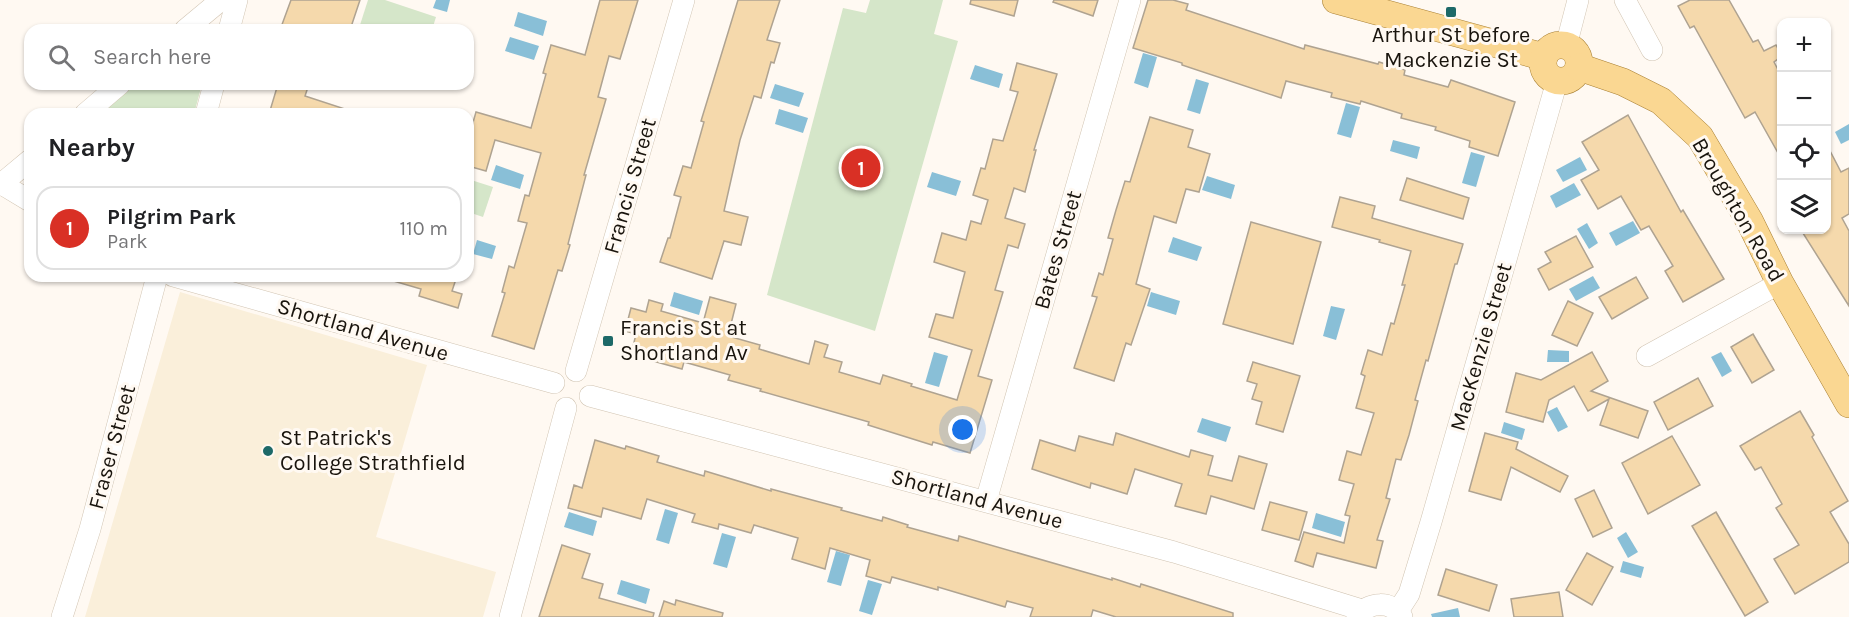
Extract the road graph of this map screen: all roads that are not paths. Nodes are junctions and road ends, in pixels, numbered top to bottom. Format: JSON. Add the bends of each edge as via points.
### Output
{"nodes":[{"id":1,"x":221,"y":0,"type":"edge"},
{"id":2,"x":237,"y":0,"type":"edge"},
{"id":3,"x":684,"y":0,"type":"edge"},
{"id":4,"x":1130,"y":0,"type":"edge"},
{"id":5,"x":1336,"y":0,"type":"edge"},
{"id":6,"x":1578,"y":0,"type":"edge"},
{"id":7,"x":1625,"y":0,"type":"edge"},
{"id":8,"x":192,"y":24,"type":"edge"},
{"id":9,"x":231,"y":24,"type":"edge"},
{"id":10,"x":1652,"y":50,"type":"dead end"},
{"id":11,"x":1562,"y":63,"type":"junction"},
{"id":12,"x":113,"y":90,"type":"edge"},
{"id":13,"x":212,"y":90,"type":"edge"},
{"id":14,"x":92,"y":108,"type":"edge"},
{"id":15,"x":208,"y":108,"type":"edge"},
{"id":16,"x":24,"y":165,"type":"edge"},
{"id":17,"x":0,"y":184,"type":"edge"},
{"id":18,"x":24,"y":198,"type":"edge"},
{"id":19,"x":155,"y":282,"type":"edge"},
{"id":20,"x":193,"y":282,"type":"edge"},
{"id":21,"x":1780,"y":283,"type":"junction"},
{"id":22,"x":1647,"y":356,"type":"dead end"},
{"id":23,"x":576,"y":371,"type":"junction"},
{"id":24,"x":554,"y":383,"type":"junction"},
{"id":25,"x":590,"y":396,"type":"junction"},
{"id":26,"x":1849,"y":404,"type":"edge"},
{"id":27,"x":566,"y":408,"type":"junction"},
{"id":28,"x":986,"y":501,"type":"junction"},
{"id":29,"x":1360,"y":614,"type":"edge"},
{"id":30,"x":1400,"y":614,"type":"edge"},
{"id":31,"x":62,"y":617,"type":"edge"},
{"id":32,"x":510,"y":617,"type":"edge"}],
"edges":[{"from":1,"to":8,"type":"street"},
{"from":2,"to":9,"type":"street"},
{"from":3,"to":23,"type":"street","name":"Francis Street"},
{"from":4,"to":28,"type":"street","name":"Bates Street"},
{"from":5,"to":11,"type":"main road","name":"Broughton Road"},
{"from":6,"to":11,"type":"street","name":"MacKenzie Street"},
{"from":7,"to":10,"type":"street"},
{"from":11,"to":21,"type":"main road","name":"Broughton Road","via":[[1623,82],[1661,101],[1700,137],[1749,220]]},
{"from":11,"to":30,"type":"street","name":"MacKenzie Street","via":[[1431,522]]},
{"from":12,"to":14,"type":"street"},
{"from":13,"to":15,"type":"street"},
{"from":16,"to":17,"type":"street"},
{"from":17,"to":18,"type":"street"},
{"from":19,"to":31,"type":"street","name":"Fraser Street","via":[[90,529]]},
{"from":20,"to":24,"type":"street","name":"Shortland Avenue"},
{"from":21,"to":22,"type":"street"},
{"from":21,"to":26,"type":"main road","name":"Broughton Road"},
{"from":23,"to":24,"type":"street","via":[[565,372]]},
{"from":23,"to":25,"type":"street","via":[[590,383]]},
{"from":24,"to":27,"type":"street","via":[[556,401]]},
{"from":25,"to":27,"type":"street","via":[[577,408]]},
{"from":25,"to":28,"type":"street","name":"Shortland Avenue"},
{"from":27,"to":32,"type":"street"},
{"from":28,"to":29,"type":"street","name":"Shortland Avenue","via":[[1174,552]]},
{"from":29,"to":30,"type":"street","via":[[1370,605],[1389,606]]}]}
